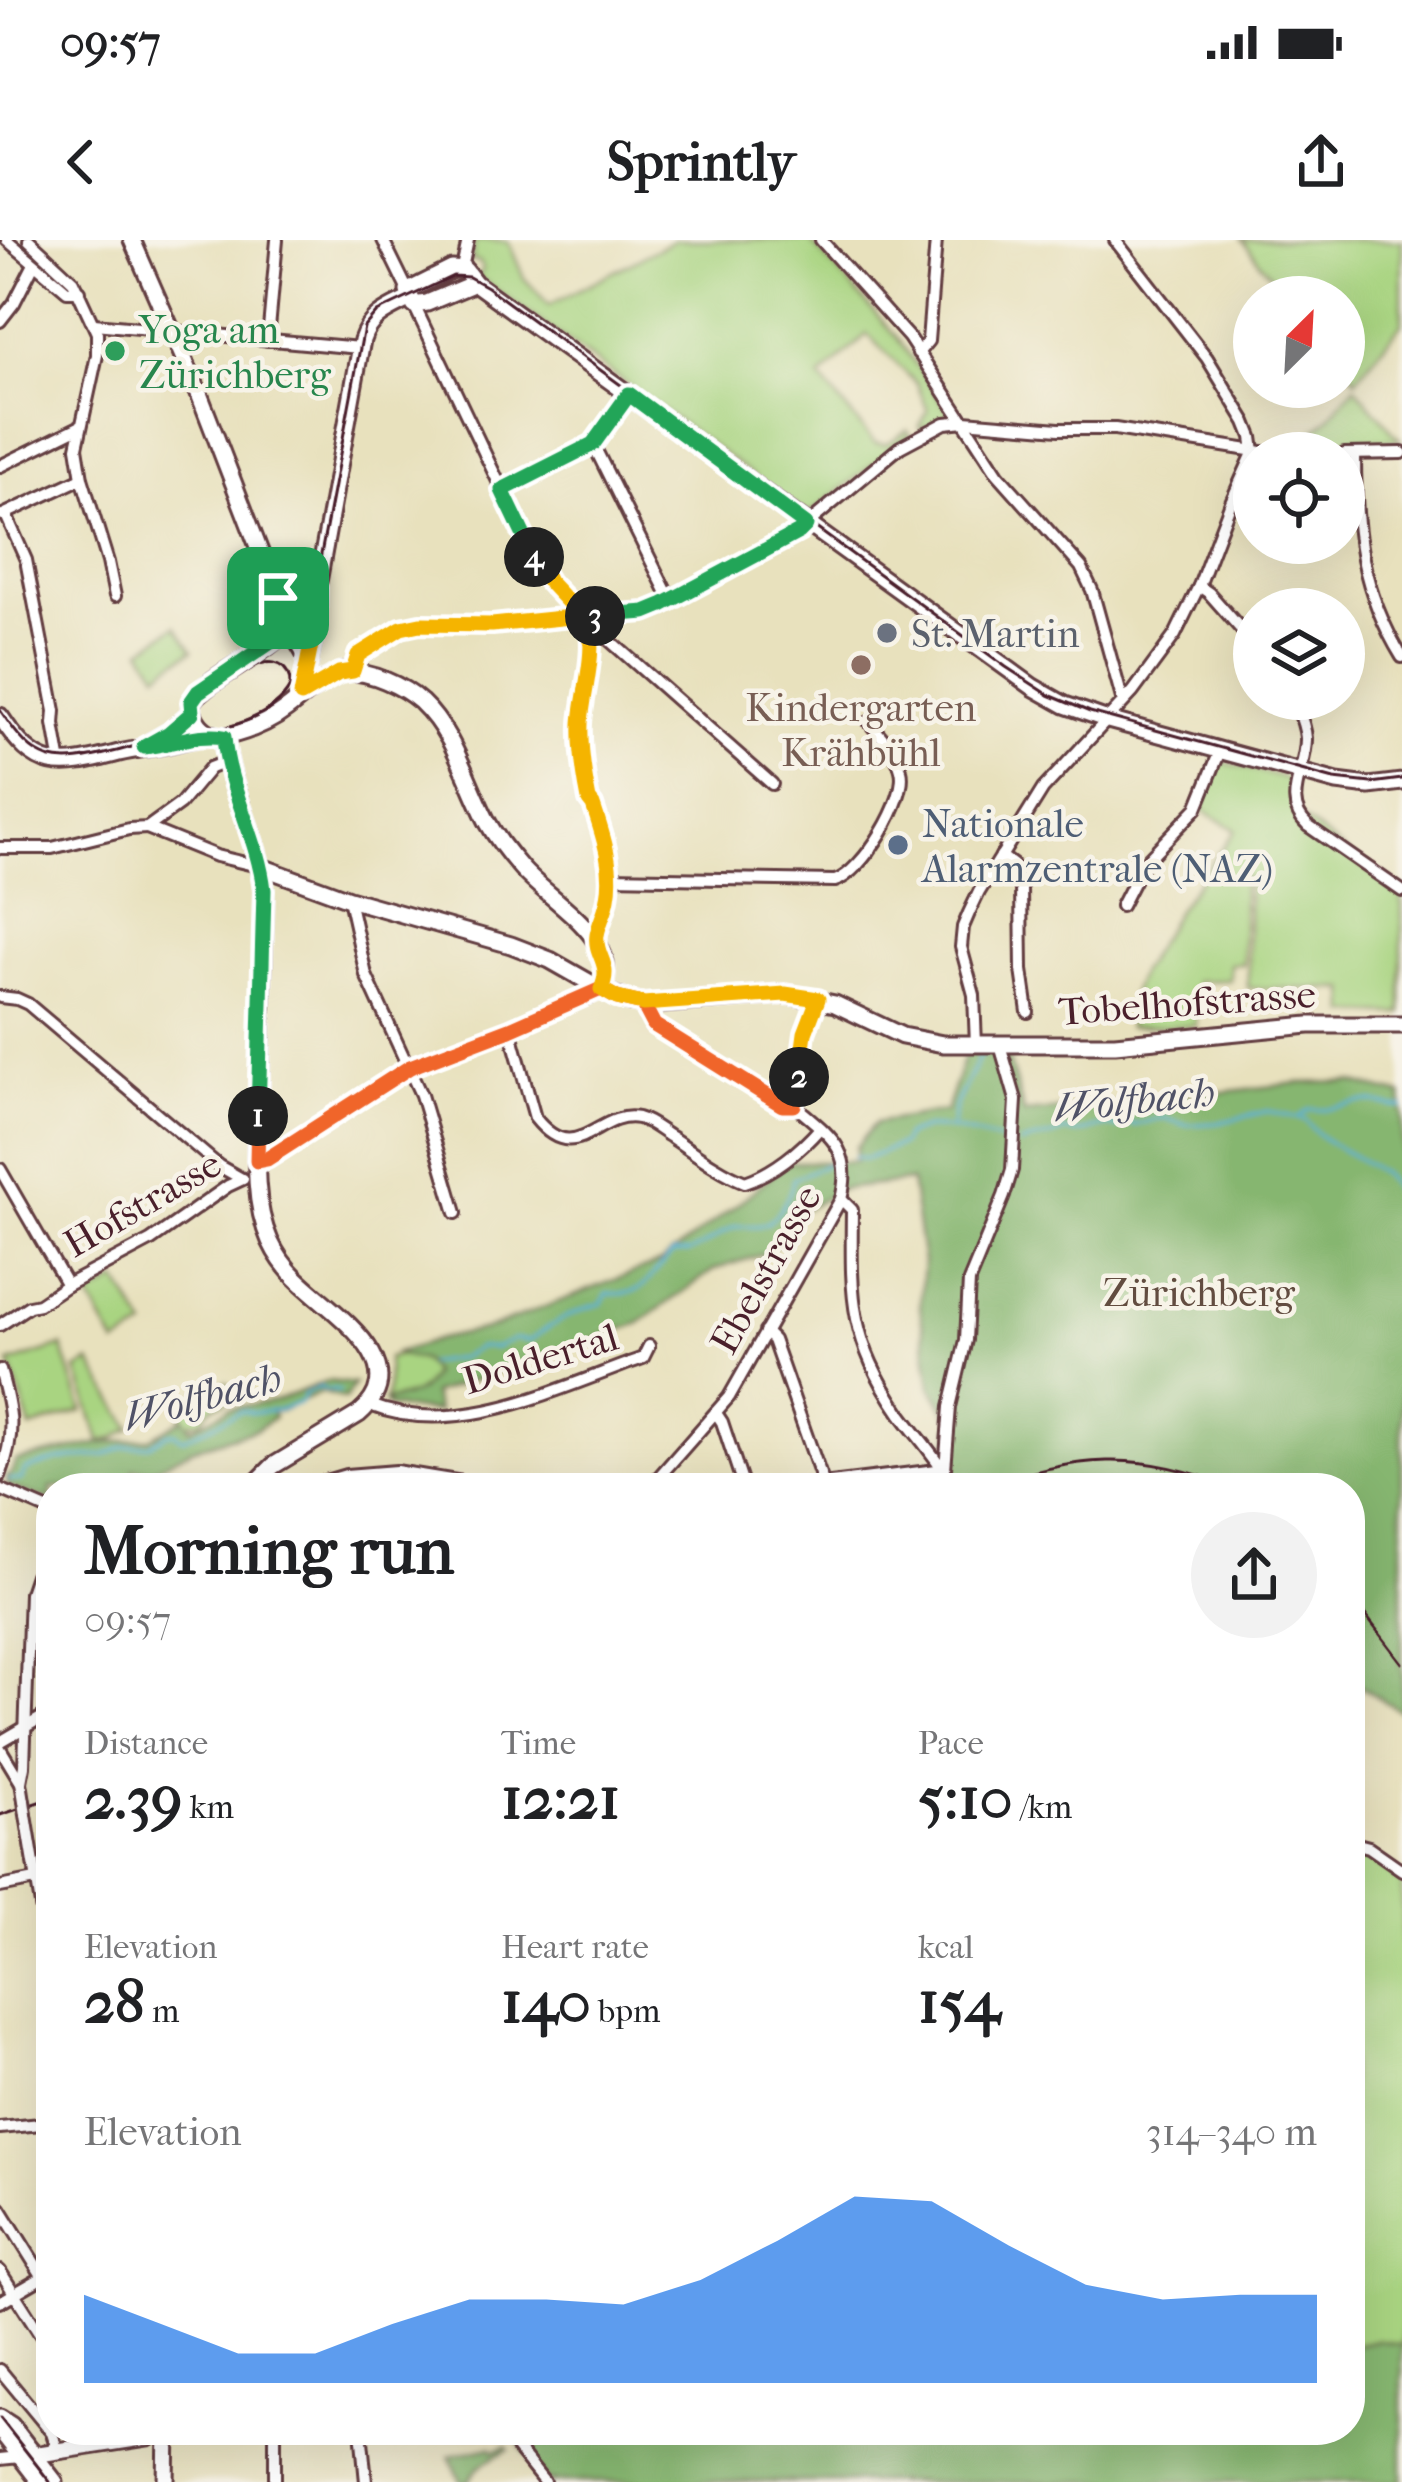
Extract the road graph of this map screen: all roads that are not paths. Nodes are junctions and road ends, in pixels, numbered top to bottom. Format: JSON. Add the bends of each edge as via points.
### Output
{"nodes":[{"id":1,"x":7,"y":240,"type":"edge"},
{"id":2,"x":29,"y":240,"type":"edge"},
{"id":3,"x":132,"y":240,"type":"edge"},
{"id":4,"x":278,"y":240,"type":"edge"},
{"id":5,"x":383,"y":240,"type":"edge"},
{"id":6,"x":468,"y":240,"type":"edge"},
{"id":7,"x":821,"y":240,"type":"edge"},
{"id":8,"x":936,"y":240,"type":"edge"},
{"id":9,"x":1115,"y":240,"type":"edge"},
{"id":10,"x":34,"y":264,"type":"junction"},
{"id":11,"x":463,"y":268,"type":"junction"},
{"id":12,"x":475,"y":283,"type":"junction"},
{"id":13,"x":80,"y":291,"type":"junction"},
{"id":14,"x":411,"y":298,"type":"junction"},
{"id":15,"x":0,"y":321,"type":"edge"},
{"id":16,"x":94,"y":324,"type":"junction"},
{"id":17,"x":172,"y":330,"type":"junction"},
{"id":18,"x":268,"y":340,"type":"junction"},
{"id":19,"x":361,"y":349,"type":"junction"},
{"id":20,"x":919,"y":353,"type":"junction"},
{"id":21,"x":629,"y":394,"type":"junction"},
{"id":22,"x":964,"y":422,"type":"junction"},
{"id":23,"x":81,"y":426,"type":"junction"},
{"id":24,"x":1250,"y":432,"type":"edge"},
{"id":25,"x":593,"y":444,"type":"junction"},
{"id":26,"x":1233,"y":448,"type":"edge"},
{"id":27,"x":1402,"y":453,"type":"edge"},
{"id":28,"x":1365,"y":454,"type":"edge"},
{"id":29,"x":0,"y":466,"type":"edge"},
{"id":30,"x":82,"y":478,"type":"junction"},
{"id":31,"x":502,"y":490,"type":"junction"},
{"id":32,"x":1233,"y":498,"type":"edge"},
{"id":33,"x":3,"y":515,"type":"edge"},
{"id":34,"x":806,"y":525,"type":"junction"},
{"id":35,"x":1363,"y":564,"type":"edge"},
{"id":36,"x":1199,"y":586,"type":"junction"},
{"id":37,"x":314,"y":592,"type":"junction"},
{"id":38,"x":115,"y":596,"type":"dead end"},
{"id":39,"x":278,"y":598,"type":"junction"},
{"id":40,"x":671,"y":601,"type":"junction"},
{"id":41,"x":584,"y":619,"type":"junction"},
{"id":42,"x":1233,"y":620,"type":"edge"},
{"id":43,"x":289,"y":627,"type":"junction"},
{"id":44,"x":592,"y":634,"type":"junction"},
{"id":45,"x":1402,"y":657,"type":"edge"},
{"id":46,"x":307,"y":658,"type":"junction"},
{"id":47,"x":353,"y":671,"type":"junction"},
{"id":48,"x":301,"y":695,"type":"junction"},
{"id":49,"x":1123,"y":702,"type":"junction"},
{"id":50,"x":192,"y":713,"type":"junction"},
{"id":51,"x":0,"y":716,"type":"edge"},
{"id":52,"x":1108,"y":720,"type":"junction"},
{"id":53,"x":1302,"y":720,"type":"edge"},
{"id":54,"x":869,"y":722,"type":"dead end"},
{"id":55,"x":218,"y":736,"type":"junction"},
{"id":56,"x":144,"y":747,"type":"junction"},
{"id":57,"x":1220,"y":751,"type":"junction"},
{"id":58,"x":228,"y":761,"type":"junction"},
{"id":59,"x":61,"y":764,"type":"junction"},
{"id":60,"x":1301,"y":772,"type":"junction"},
{"id":61,"x":1402,"y":782,"type":"edge"},
{"id":62,"x":772,"y":784,"type":"dead end"},
{"id":63,"x":147,"y":828,"type":"junction"},
{"id":64,"x":0,"y":848,"type":"edge"},
{"id":65,"x":1001,"y":856,"type":"junction"},
{"id":66,"x":262,"y":867,"type":"junction"},
{"id":67,"x":610,"y":877,"type":"junction"},
{"id":68,"x":1402,"y":891,"type":"edge"},
{"id":69,"x":349,"y":899,"type":"junction"},
{"id":70,"x":1120,"y":906,"type":"dead end"},
{"id":71,"x":596,"y":938,"type":"junction"},
{"id":72,"x":601,"y":989,"type":"junction"},
{"id":73,"x":0,"y":997,"type":"edge"},
{"id":74,"x":818,"y":999,"type":"junction"},
{"id":75,"x":636,"y":1003,"type":"junction"},
{"id":76,"x":1028,"y":1012,"type":"dead end"},
{"id":77,"x":1402,"y":1025,"type":"edge"},
{"id":78,"x":510,"y":1029,"type":"junction"},
{"id":79,"x":976,"y":1045,"type":"junction"},
{"id":80,"x":1000,"y":1045,"type":"junction"},
{"id":81,"x":410,"y":1067,"type":"junction"},
{"id":82,"x":794,"y":1105,"type":"junction"},
{"id":83,"x":820,"y":1128,"type":"junction"},
{"id":84,"x":0,"y":1169,"type":"edge"},
{"id":85,"x":252,"y":1173,"type":"junction"},
{"id":86,"x":841,"y":1199,"type":"junction"},
{"id":87,"x":456,"y":1213,"type":"dead end"},
{"id":88,"x":68,"y":1285,"type":"junction"},
{"id":89,"x":0,"y":1325,"type":"edge"},
{"id":90,"x":765,"y":1332,"type":"junction"},
{"id":91,"x":650,"y":1346,"type":"dead end"},
{"id":92,"x":0,"y":1370,"type":"edge"},
{"id":93,"x":370,"y":1405,"type":"junction"},
{"id":94,"x":716,"y":1413,"type":"junction"},
{"id":95,"x":932,"y":1466,"type":"junction"},
{"id":96,"x":945,"y":1469,"type":"junction"},
{"id":97,"x":266,"y":1473,"type":"edge"},
{"id":98,"x":360,"y":1473,"type":"edge"},
{"id":99,"x":408,"y":1473,"type":"edge"},
{"id":100,"x":662,"y":1473,"type":"edge"},
{"id":101,"x":739,"y":1473,"type":"edge"},
{"id":102,"x":819,"y":1473,"type":"edge"},
{"id":103,"x":894,"y":1473,"type":"edge"},
{"id":104,"x":946,"y":1473,"type":"edge"},
{"id":105,"x":0,"y":1476,"type":"edge"},
{"id":106,"x":0,"y":1490,"type":"edge"},
{"id":107,"x":36,"y":1505,"type":"edge"},
{"id":108,"x":36,"y":1575,"type":"edge"},
{"id":109,"x":36,"y":1721,"type":"edge"},
{"id":110,"x":25,"y":1727,"type":"junction"},
{"id":111,"x":0,"y":1745,"type":"edge"},
{"id":112,"x":21,"y":1782,"type":"junction"},
{"id":113,"x":1365,"y":1846,"type":"edge"},
{"id":114,"x":1402,"y":1870,"type":"edge"},
{"id":115,"x":36,"y":1874,"type":"edge"},
{"id":116,"x":36,"y":1880,"type":"edge"},
{"id":117,"x":0,"y":1888,"type":"edge"},
{"id":118,"x":36,"y":2124,"type":"edge"},
{"id":119,"x":0,"y":2128,"type":"edge"},
{"id":120,"x":0,"y":2208,"type":"edge"},
{"id":121,"x":36,"y":2261,"type":"edge"},
{"id":122,"x":0,"y":2271,"type":"edge"},
{"id":123,"x":36,"y":2282,"type":"edge"},
{"id":124,"x":14,"y":2293,"type":"junction"},
{"id":125,"x":0,"y":2302,"type":"edge"},
{"id":126,"x":36,"y":2327,"type":"edge"},
{"id":127,"x":0,"y":2369,"type":"edge"},
{"id":128,"x":36,"y":2413,"type":"edge"},
{"id":129,"x":0,"y":2418,"type":"edge"},
{"id":130,"x":0,"y":2430,"type":"edge"},
{"id":131,"x":56,"y":2445,"type":"edge"},
{"id":132,"x":79,"y":2445,"type":"edge"},
{"id":133,"x":163,"y":2445,"type":"edge"},
{"id":134,"x":275,"y":2445,"type":"edge"},
{"id":135,"x":362,"y":2445,"type":"edge"},
{"id":136,"x":516,"y":2445,"type":"edge"},
{"id":137,"x":58,"y":2452,"type":"junction"},
{"id":138,"x":28,"y":2456,"type":"junction"},
{"id":139,"x":0,"y":2458,"type":"edge"},
{"id":140,"x":40,"y":2482,"type":"edge"},
{"id":141,"x":55,"y":2482,"type":"edge"},
{"id":142,"x":166,"y":2482,"type":"edge"},
{"id":143,"x":275,"y":2482,"type":"edge"},
{"id":144,"x":366,"y":2482,"type":"edge"},
{"id":145,"x":544,"y":2482,"type":"edge"}],
"edges":[{"from":1,"to":10,"type":"street"},
{"from":2,"to":13,"type":"street"},
{"from":3,"to":17,"type":"main road"},
{"from":4,"to":18,"type":"street"},
{"from":5,"to":14,"type":"street"},
{"from":6,"to":11,"type":"street"},
{"from":7,"to":20,"type":"street"},
{"from":8,"to":20,"type":"street","via":[[928,344]]},
{"from":9,"to":24,"type":"street","via":[[1207,358]]},
{"from":10,"to":13,"type":"street","via":[[67,291]]},
{"from":10,"to":15,"type":"street"},
{"from":11,"to":12,"type":"main road"},
{"from":11,"to":14,"type":"main road"},
{"from":12,"to":14,"type":"main road","via":[[427,303]]},
{"from":12,"to":21,"type":"main road"},
{"from":13,"to":16,"type":"street"},
{"from":14,"to":19,"type":"main road","via":[[374,318]]},
{"from":14,"to":31,"type":"street"},
{"from":16,"to":17,"type":"street"},
{"from":16,"to":23,"type":"street","via":[[98,355]]},
{"from":17,"to":18,"type":"street"},
{"from":17,"to":39,"type":"main road"},
{"from":18,"to":19,"type":"street"},
{"from":19,"to":37,"type":"main road"},
{"from":20,"to":22,"type":"street"},
{"from":21,"to":25,"type":"street"},
{"from":21,"to":34,"type":"main road"},
{"from":22,"to":26,"type":"street","via":[[1125,430]]},
{"from":22,"to":34,"type":"street","via":[[935,426],[900,447]]},
{"from":22,"to":49,"type":"street","via":[[998,474],[1081,567]]},
{"from":23,"to":29,"type":"street"},
{"from":23,"to":30,"type":"street"},
{"from":25,"to":31,"type":"street"},
{"from":25,"to":40,"type":"street"},
{"from":27,"to":28,"type":"street"},
{"from":30,"to":33,"type":"street"},
{"from":30,"to":38,"type":"street"},
{"from":31,"to":41,"type":"street","via":[[549,582]]},
{"from":32,"to":36,"type":"street"},
{"from":33,"to":59,"type":"street","via":[[26,560]]},
{"from":34,"to":40,"type":"street"},
{"from":34,"to":52,"type":"main road","via":[[1033,687]]},
{"from":35,"to":45,"type":"street"},
{"from":36,"to":42,"type":"street"},
{"from":36,"to":49,"type":"street","via":[[1165,651]]},
{"from":37,"to":39,"type":"main road"},
{"from":37,"to":43,"type":"main road"},
{"from":37,"to":46,"type":"main road"},
{"from":39,"to":43,"type":"main road"},
{"from":40,"to":41,"type":"street"},
{"from":41,"to":44,"type":"street"},
{"from":41,"to":47,"type":"street","via":[[401,628],[358,655]]},
{"from":43,"to":46,"type":"main road"},
{"from":43,"to":50,"type":"main road","via":[[198,692]]},
{"from":44,"to":62,"type":"street","via":[[608,639]]},
{"from":44,"to":67,"type":"street","via":[[581,750]]},
{"from":46,"to":48,"type":"main road"},
{"from":47,"to":48,"type":"main road"},
{"from":47,"to":71,"type":"main road","via":[[399,686],[426,706],[510,855]]},
{"from":48,"to":55,"type":"main road","via":[[266,722]]},
{"from":49,"to":52,"type":"street"},
{"from":50,"to":55,"type":"main road"},
{"from":50,"to":56,"type":"main road"},
{"from":51,"to":59,"type":"main road","via":[[25,749]]},
{"from":52,"to":57,"type":"main road"},
{"from":52,"to":65,"type":"street","via":[[1054,776]]},
{"from":53,"to":60,"type":"street"},
{"from":54,"to":67,"type":"street","via":[[898,762],[902,784],[870,849],[845,878]]},
{"from":55,"to":56,"type":"main road"},
{"from":55,"to":58,"type":"main road"},
{"from":56,"to":59,"type":"main road"},
{"from":57,"to":60,"type":"main road"},
{"from":57,"to":70,"type":"street","via":[[1197,808],[1142,865]]},
{"from":58,"to":63,"type":"street","via":[[210,768],[181,804]]},
{"from":58,"to":66,"type":"main road"},
{"from":60,"to":61,"type":"main road","via":[[1354,785]]},
{"from":60,"to":68,"type":"street","via":[[1294,800],[1301,819]]},
{"from":63,"to":64,"type":"street","via":[[52,848]]},
{"from":63,"to":66,"type":"street"},
{"from":65,"to":76,"type":"street","via":[[1021,887]]},
{"from":65,"to":79,"type":"street","via":[[963,927]]},
{"from":66,"to":69,"type":"main road"},
{"from":66,"to":85,"type":"main road"},
{"from":67,"to":71,"type":"street"},
{"from":69,"to":72,"type":"main road","via":[[511,945]]},
{"from":69,"to":81,"type":"street","via":[[366,975]]},
{"from":71,"to":72,"type":"main road","via":[[606,966]]},
{"from":72,"to":75,"type":"main road"},
{"from":72,"to":78,"type":"street","name":"Hofstrasse"},
{"from":73,"to":85,"type":"street","via":[[28,1004],[204,1154]]},
{"from":74,"to":75,"type":"main road"},
{"from":74,"to":79,"type":"main road","via":[[916,1041]]},
{"from":74,"to":82,"type":"street"},
{"from":75,"to":82,"type":"street","name":"Ebelstrasse","via":[[654,1025],[775,1102]]},
{"from":77,"to":80,"type":"main road","name":"Tobelhofstrasse"},
{"from":78,"to":81,"type":"street","name":"Hofstrasse"},
{"from":78,"to":83,"type":"street","via":[[535,1118],[562,1138],[634,1117],[745,1182]]},
{"from":79,"to":80,"type":"main road","name":"Tobelhofstrasse"},
{"from":80,"to":96,"type":"street","via":[[1016,1120],[1012,1170],[969,1281]]},
{"from":81,"to":85,"type":"street","name":"Hofstrasse"},
{"from":81,"to":87,"type":"street"},
{"from":82,"to":83,"type":"street","name":"Ebelstrasse"},
{"from":83,"to":86,"type":"street","name":"Ebelstrasse","via":[[844,1160]]},
{"from":84,"to":88,"type":"street"},
{"from":85,"to":88,"type":"street","name":"Hofstrasse"},
{"from":85,"to":93,"type":"main road","via":[[266,1232],[283,1262],[370,1347],[379,1376]]},
{"from":86,"to":90,"type":"street","name":"Ebelstrasse"},
{"from":86,"to":95,"type":"street","via":[[852,1210],[854,1312],[867,1357]]},
{"from":88,"to":89,"type":"street","name":"Hofstrasse"},
{"from":90,"to":94,"type":"street","name":"Ebelstrasse"},
{"from":90,"to":102,"type":"street"},
{"from":91,"to":93,"type":"street","name":"Doldertal","via":[[643,1358],[496,1410],[431,1415]]},
{"from":92,"to":105,"type":"street","via":[[12,1426]]},
{"from":93,"to":97,"type":"main road"},
{"from":94,"to":100,"type":"street","name":"Ebelstrasse"},
{"from":94,"to":101,"type":"street"},
{"from":95,"to":96,"type":"street"},
{"from":95,"to":103,"type":"street"},
{"from":96,"to":104,"type":"street"},
{"from":98,"to":99,"type":"street"},
{"from":106,"to":107,"type":"street"},
{"from":108,"to":110,"type":"street"},
{"from":109,"to":110,"type":"street"},
{"from":110,"to":111,"type":"street"},
{"from":110,"to":112,"type":"street"},
{"from":111,"to":112,"type":"street"},
{"from":112,"to":115,"type":"street"},
{"from":113,"to":114,"type":"street"},
{"from":116,"to":117,"type":"street"},
{"from":118,"to":119,"type":"street"},
{"from":120,"to":121,"type":"street"},
{"from":122,"to":124,"type":"street"},
{"from":123,"to":124,"type":"street"},
{"from":124,"to":125,"type":"street"},
{"from":124,"to":126,"type":"street"},
{"from":127,"to":128,"type":"street"},
{"from":129,"to":138,"type":"main road"},
{"from":130,"to":138,"type":"main road"},
{"from":131,"to":137,"type":"street"},
{"from":132,"to":137,"type":"main road"},
{"from":133,"to":142,"type":"main road"},
{"from":134,"to":143,"type":"street"},
{"from":135,"to":144,"type":"street"},
{"from":136,"to":145,"type":"street"},
{"from":137,"to":138,"type":"main road"},
{"from":138,"to":139,"type":"street"},
{"from":138,"to":140,"type":"main road"},
{"from":138,"to":141,"type":"main road"}]}
